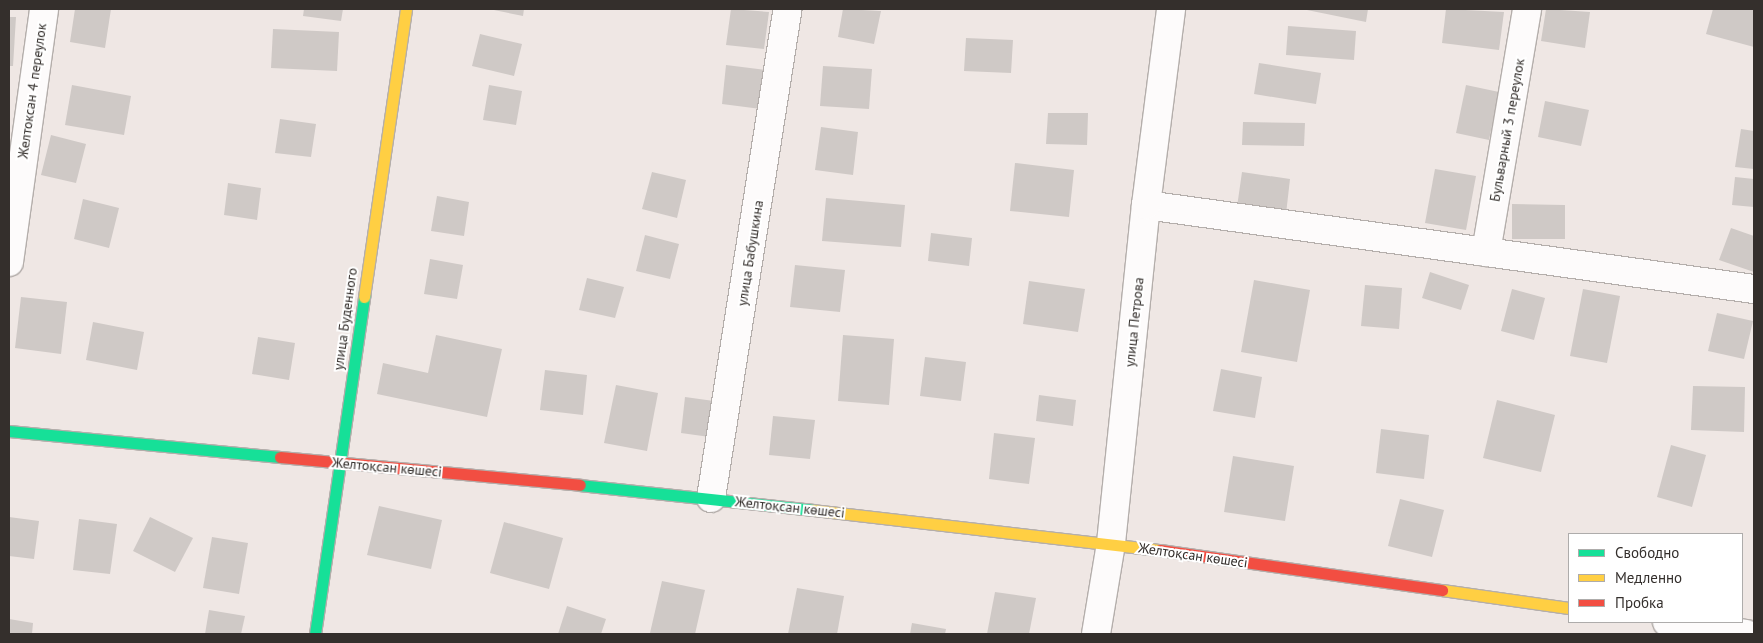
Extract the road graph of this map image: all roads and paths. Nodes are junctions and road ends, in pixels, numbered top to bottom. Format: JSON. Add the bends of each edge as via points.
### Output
{"nodes":[{"id":1,"x":44,"y":9,"type":"edge"},
{"id":2,"x":406,"y":9,"type":"edge"},
{"id":3,"x":788,"y":9,"type":"edge"},
{"id":4,"x":1172,"y":9,"type":"edge"},
{"id":5,"x":1527,"y":9,"type":"edge"},
{"id":6,"x":1146,"y":205,"type":"junction"},
{"id":7,"x":1486,"y":252,"type":"junction"},
{"id":8,"x":9,"y":262,"type":"edge"},
{"id":9,"x":1754,"y":289,"type":"edge"},
{"id":10,"x":9,"y":431,"type":"edge"},
{"id":11,"x":340,"y":462,"type":"junction"},
{"id":12,"x":712,"y":498,"type":"junction"},
{"id":13,"x":1110,"y":543,"type":"junction"},
{"id":14,"x":1568,"y":608,"type":"edge"},
{"id":15,"x":1673,"y":623,"type":"edge"},
{"id":16,"x":1732,"y":633,"type":"edge"},
{"id":17,"x":315,"y":634,"type":"edge"},
{"id":18,"x":1096,"y":634,"type":"edge"}],
"edges":[{"from":1,"to":8,"type":"street","name":"Желтоксан 4 переулок"},
{"from":2,"to":11,"type":"street","name":"улица Буденного"},
{"from":3,"to":12,"type":"street","name":"улица Бабушкина"},
{"from":4,"to":6,"type":"street","name":"улица Петрова"},
{"from":5,"to":7,"type":"street","name":"Бульварный 3 переулок"},
{"from":6,"to":7,"type":"street"},
{"from":6,"to":13,"type":"street","name":"улица Петрова"},
{"from":7,"to":9,"type":"street"},
{"from":10,"to":11,"type":"street","name":"Желтоқсан көшесі"},
{"from":11,"to":12,"type":"street","name":"Желтоқсан көшесі"},
{"from":11,"to":17,"type":"street","name":"улица Буденного"},
{"from":12,"to":13,"type":"street","name":"Желтоқсан көшесі"},
{"from":13,"to":14,"type":"street","name":"Желтоқсан көшесі"},
{"from":13,"to":18,"type":"street","name":"улица Петрова"},
{"from":15,"to":16,"type":"street"}]}
